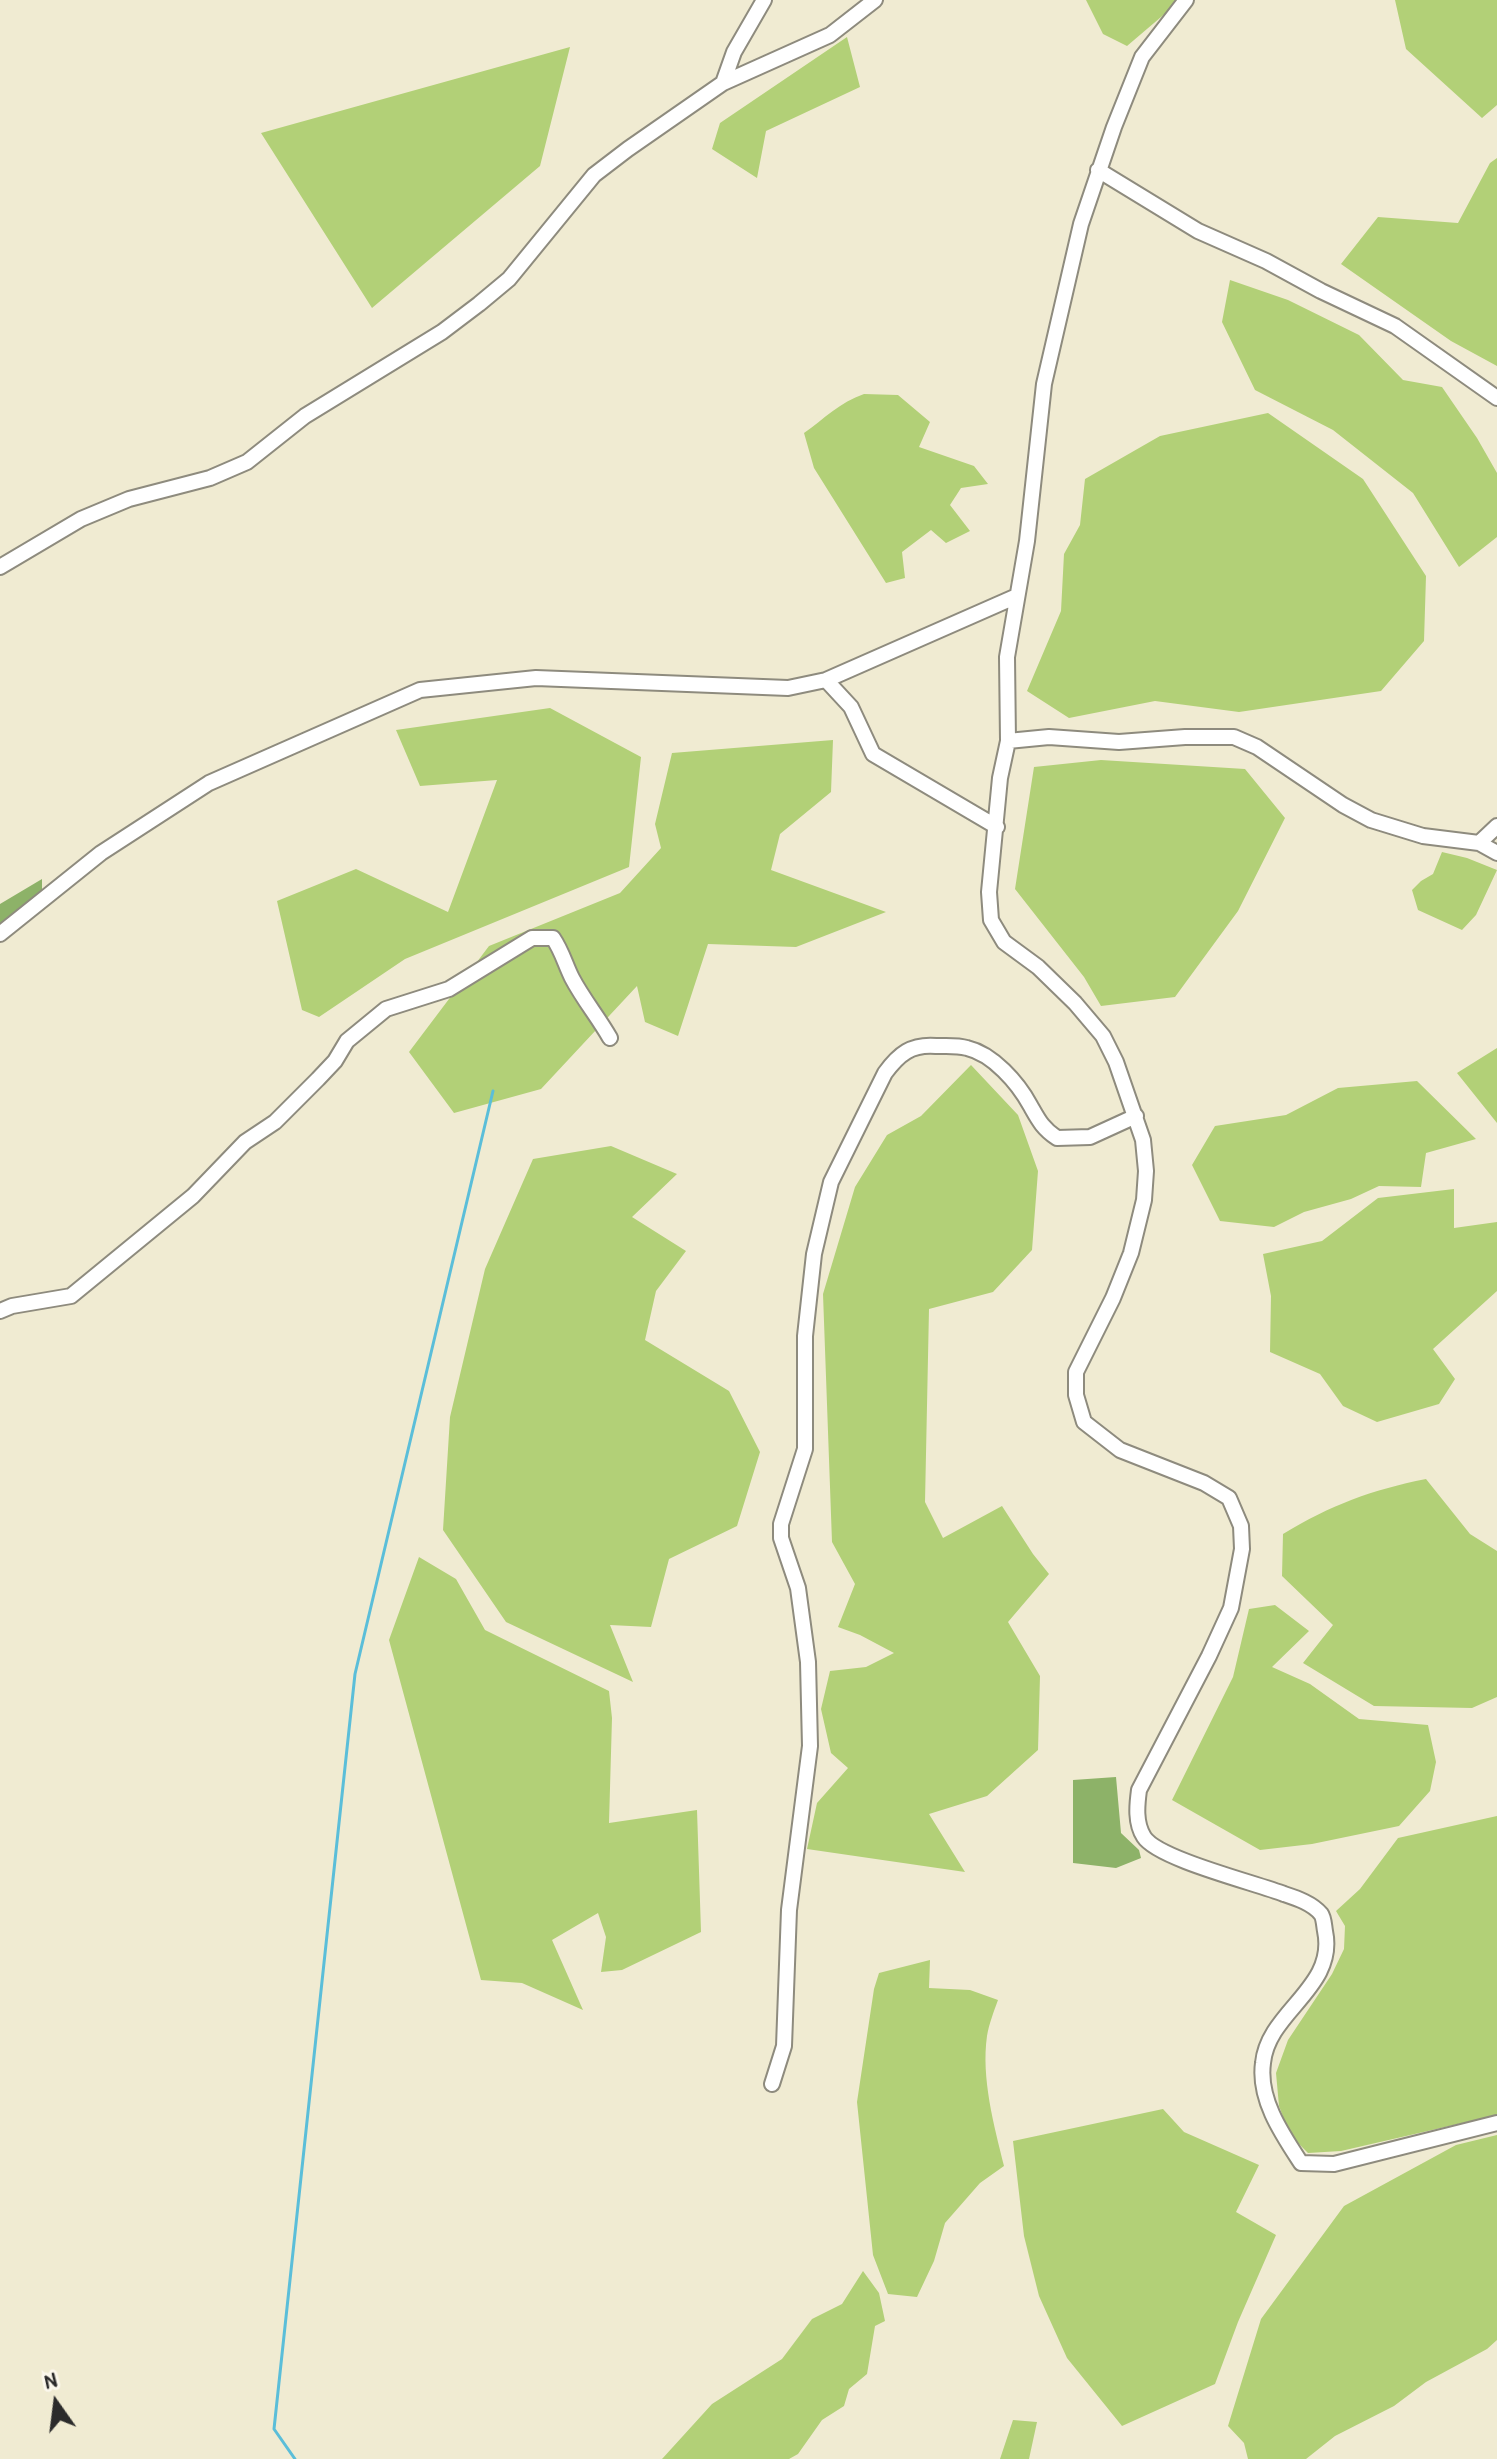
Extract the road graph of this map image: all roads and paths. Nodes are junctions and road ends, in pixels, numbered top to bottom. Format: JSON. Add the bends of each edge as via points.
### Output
{"nodes":[{"id":1,"x":764,"y":0,"type":"edge"},
{"id":2,"x":875,"y":0,"type":"edge"},
{"id":3,"x":1186,"y":0,"type":"edge"},
{"id":4,"x":723,"y":83,"type":"junction"},
{"id":5,"x":1098,"y":170,"type":"junction"},
{"id":6,"x":1497,"y":398,"type":"edge"},
{"id":7,"x":0,"y":567,"type":"edge"},
{"id":8,"x":1017,"y":596,"type":"junction"},
{"id":9,"x":826,"y":680,"type":"junction"},
{"id":10,"x":1008,"y":741,"type":"junction"},
{"id":11,"x":1497,"y":826,"type":"edge"},
{"id":12,"x":997,"y":827,"type":"junction"},
{"id":13,"x":1479,"y":843,"type":"junction"},
{"id":14,"x":1497,"y":853,"type":"edge"},
{"id":15,"x":0,"y":934,"type":"edge"},
{"id":16,"x":610,"y":1038,"type":"dead end"},
{"id":17,"x":1136,"y":1116,"type":"junction"},
{"id":18,"x":0,"y":1311,"type":"edge"},
{"id":19,"x":772,"y":2084,"type":"dead end"},
{"id":20,"x":1497,"y":2123,"type":"edge"}],
"edges":[{"from":1,"to":4,"type":"street"},
{"from":2,"to":4,"type":"street","via":[[830,35]]},
{"from":3,"to":5,"type":"street","via":[[1142,57]]},
{"from":4,"to":7,"type":"street","via":[[594,175],[509,279],[442,332],[305,416],[247,462],[81,519]]},
{"from":5,"to":6,"type":"street","via":[[1198,231],[1395,326]]},
{"from":5,"to":8,"type":"street","via":[[1044,384]]},
{"from":8,"to":9,"type":"street"},
{"from":8,"to":10,"type":"street","via":[[1007,657]]},
{"from":9,"to":12,"type":"street","via":[[851,707],[873,754]]},
{"from":9,"to":15,"type":"street","via":[[788,688],[536,678],[420,690],[209,783],[101,853]]},
{"from":10,"to":12,"type":"street"},
{"from":10,"to":13,"type":"street","via":[[1234,737],[1371,820],[1423,836]]},
{"from":11,"to":13,"type":"street"},
{"from":12,"to":17,"type":"street","via":[[991,920],[1004,942],[1038,967],[1103,1036]]},
{"from":13,"to":14,"type":"street"},
{"from":16,"to":18,"type":"street","via":[[553,938],[532,938],[449,989],[386,1009],[347,1041],[335,1061],[275,1122],[245,1142],[193,1196],[71,1296]]},
{"from":17,"to":19,"type":"street","via":[[1090,1137],[1057,1138],[1038,1121],[1014,1081],[975,1050],[912,1047],[885,1073],[831,1182],[814,1254],[805,1336],[805,1449],[781,1524],[798,1588],[808,1662],[810,1746],[789,1910],[784,2046]]},
{"from":17,"to":20,"type":"street","via":[[1146,1171],[1144,1200],[1126,1265],[1076,1372],[1076,1395],[1084,1422],[1120,1450],[1229,1498],[1241,1526],[1242,1549],[1231,1608],[1139,1790],[1139,1824],[1145,1840],[1184,1862],[1306,1902],[1322,1915],[1325,1964],[1273,2033],[1262,2064],[1273,2117],[1301,2163],[1334,2164]]}]}
